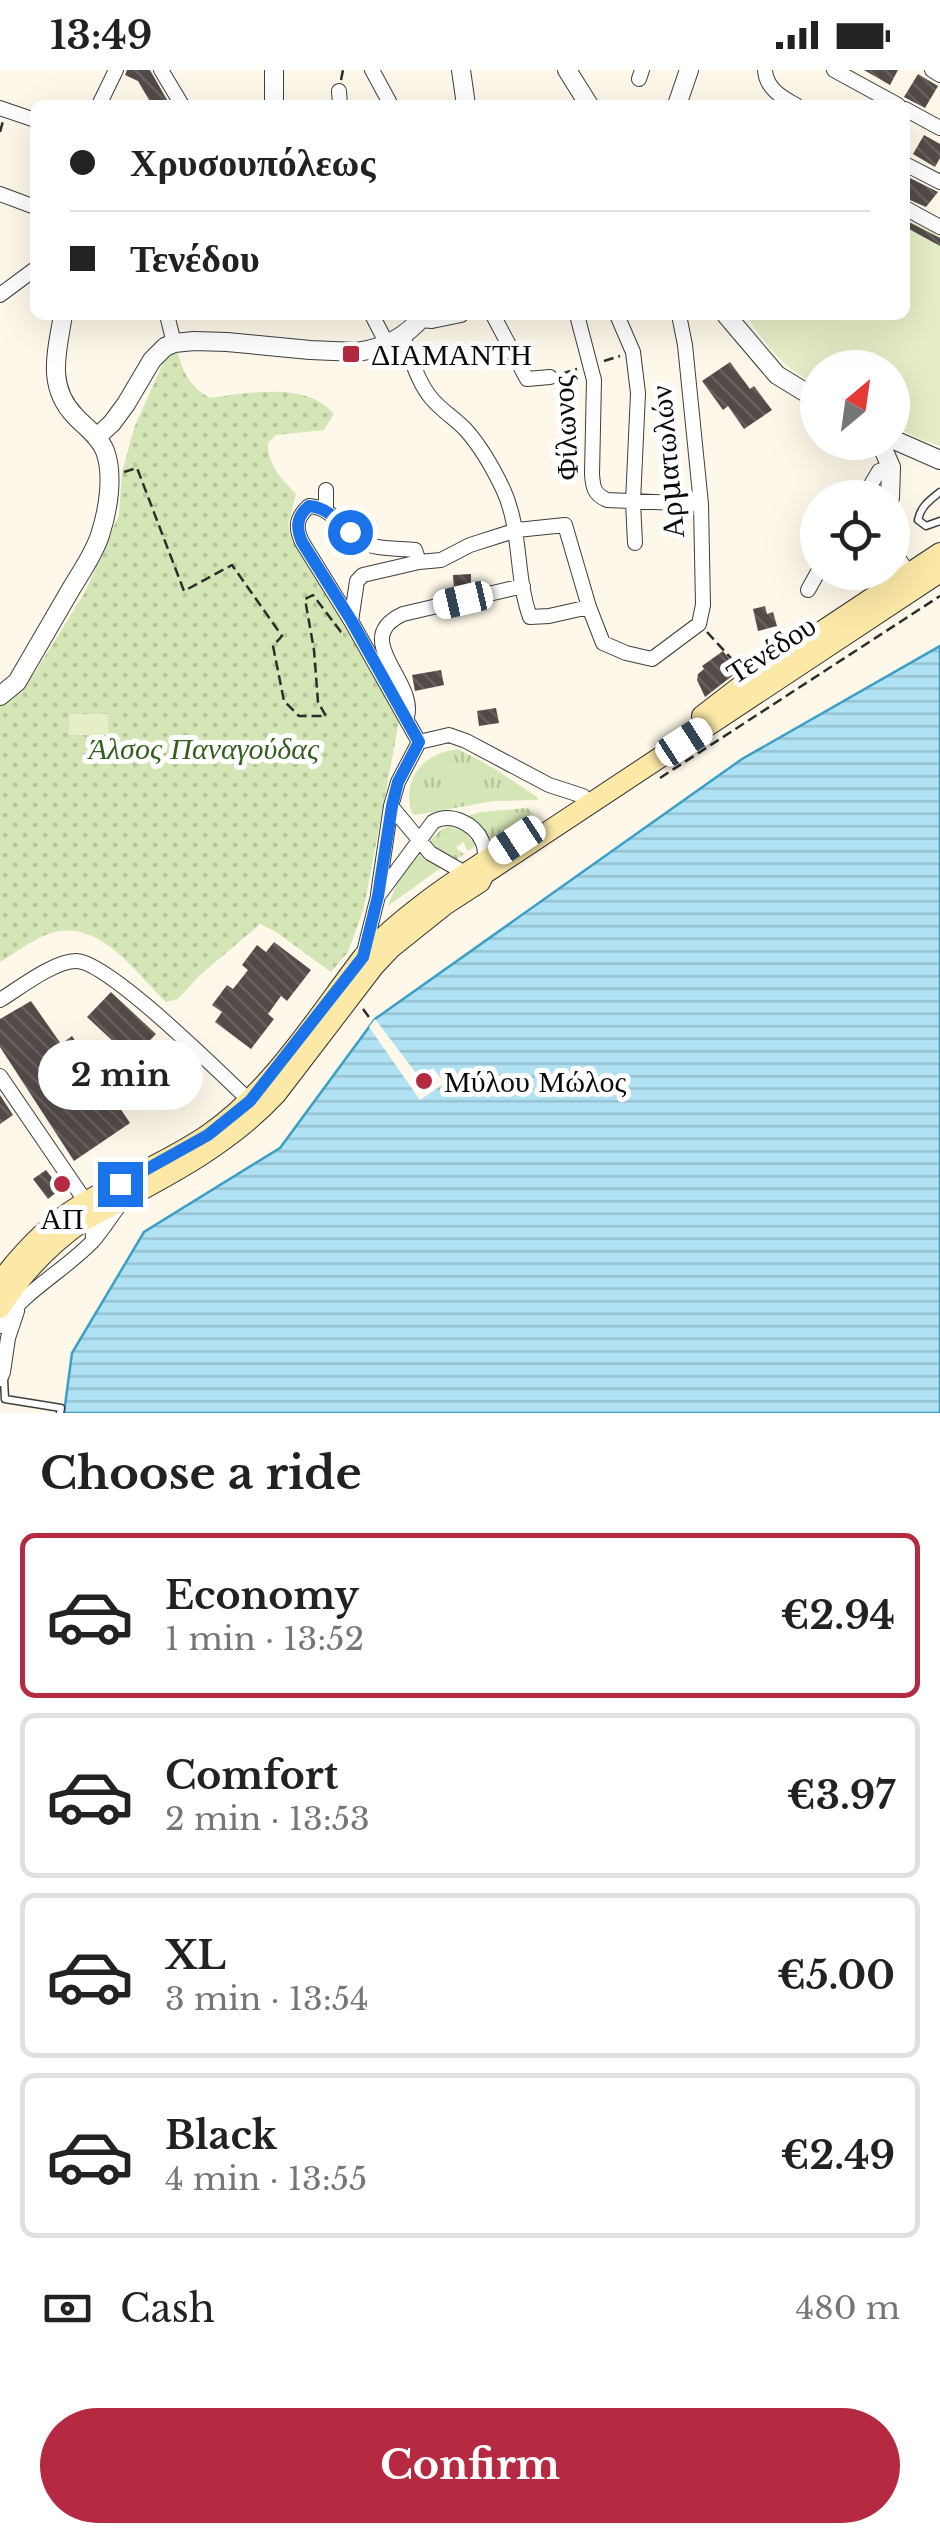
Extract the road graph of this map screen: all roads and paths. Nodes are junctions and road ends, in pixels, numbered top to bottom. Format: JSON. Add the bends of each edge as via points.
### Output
{"nodes":[{"id":1,"x":116,"y":70,"type":"edge"},
{"id":2,"x":161,"y":70,"type":"edge"},
{"id":3,"x":274,"y":70,"type":"edge"},
{"id":4,"x":372,"y":70,"type":"edge"},
{"id":5,"x":461,"y":70,"type":"edge"},
{"id":6,"x":567,"y":70,"type":"edge"},
{"id":7,"x":689,"y":70,"type":"edge"},
{"id":8,"x":764,"y":70,"type":"edge"},
{"id":9,"x":834,"y":70,"type":"edge"},
{"id":10,"x":932,"y":70,"type":"edge"},
{"id":11,"x":940,"y":75,"type":"edge"},
{"id":12,"x":101,"y":100,"type":"edge"},
{"id":13,"x":179,"y":100,"type":"edge"},
{"id":14,"x":274,"y":100,"type":"edge"},
{"id":15,"x":388,"y":100,"type":"edge"},
{"id":16,"x":465,"y":100,"type":"edge"},
{"id":17,"x":586,"y":100,"type":"edge"},
{"id":18,"x":678,"y":100,"type":"edge"},
{"id":19,"x":789,"y":100,"type":"edge"},
{"id":20,"x":889,"y":100,"type":"edge"},
{"id":21,"x":0,"y":108,"type":"edge"},
{"id":22,"x":910,"y":112,"type":"edge"},
{"id":23,"x":30,"y":118,"type":"edge"},
{"id":24,"x":940,"y":128,"type":"edge"},
{"id":25,"x":910,"y":167,"type":"edge"},
{"id":26,"x":940,"y":182,"type":"edge"},
{"id":27,"x":0,"y":194,"type":"edge"},
{"id":28,"x":30,"y":204,"type":"edge"},
{"id":29,"x":940,"y":208,"type":"edge"},
{"id":30,"x":910,"y":211,"type":"edge"},
{"id":31,"x":936,"y":225,"type":"edge"},
{"id":32,"x":30,"y":273,"type":"edge"},
{"id":33,"x":0,"y":295,"type":"edge"},
{"id":34,"x":63,"y":320,"type":"edge"},
{"id":35,"x":168,"y":320,"type":"edge"},
{"id":36,"x":377,"y":320,"type":"edge"},
{"id":37,"x":420,"y":320,"type":"edge"},
{"id":38,"x":496,"y":320,"type":"edge"},
{"id":39,"x":578,"y":320,"type":"edge"},
{"id":40,"x":619,"y":320,"type":"edge"},
{"id":41,"x":680,"y":320,"type":"edge"},
{"id":42,"x":730,"y":320,"type":"edge"},
{"id":43,"x":395,"y":340,"type":"junction"},
{"id":44,"x":174,"y":344,"type":"junction"},
{"id":45,"x":550,"y":377,"type":"dead end"},
{"id":46,"x":800,"y":389,"type":"edge"},
{"id":47,"x":97,"y":438,"type":"junction"},
{"id":48,"x":910,"y":447,"type":"edge"},
{"id":49,"x":935,"y":458,"type":"edge"},
{"id":50,"x":888,"y":460,"type":"edge"},
{"id":51,"x":891,"y":467,"type":"junction"},
{"id":52,"x":108,"y":478,"type":"junction"},
{"id":53,"x":874,"y":480,"type":"edge"},
{"id":54,"x":891,"y":480,"type":"edge"},
{"id":55,"x":326,"y":490,"type":"dead end"},
{"id":56,"x":940,"y":492,"type":"edge"},
{"id":57,"x":632,"y":502,"type":"junction"},
{"id":58,"x":700,"y":504,"type":"junction"},
{"id":59,"x":326,"y":510,"type":"junction"},
{"id":60,"x":940,"y":521,"type":"edge"},
{"id":61,"x":517,"y":530,"type":"junction"},
{"id":62,"x":635,"y":543,"type":"dead end"},
{"id":63,"x":940,"y":552,"type":"edge"},
{"id":64,"x":419,"y":562,"type":"junction"},
{"id":65,"x":940,"y":572,"type":"edge"},
{"id":66,"x":910,"y":578,"type":"edge"},
{"id":67,"x":912,"y":581,"type":"junction"},
{"id":68,"x":523,"y":586,"type":"junction"},
{"id":69,"x":878,"y":590,"type":"edge"},
{"id":70,"x":940,"y":596,"type":"edge"},
{"id":71,"x":872,"y":599,"type":"junction"},
{"id":72,"x":589,"y":608,"type":"junction"},
{"id":73,"x":699,"y":624,"type":"junction"},
{"id":74,"x":353,"y":628,"type":"junction"},
{"id":75,"x":750,"y":679,"type":"junction"},
{"id":76,"x":0,"y":696,"type":"edge"},
{"id":77,"x":406,"y":718,"type":"junction"},
{"id":78,"x":419,"y":742,"type":"junction"},
{"id":79,"x":660,"y":778,"type":"dead end"},
{"id":80,"x":583,"y":796,"type":"junction"},
{"id":81,"x":392,"y":806,"type":"junction"},
{"id":82,"x":419,"y":841,"type":"junction"},
{"id":83,"x":479,"y":872,"type":"junction"},
{"id":84,"x":378,"y":896,"type":"junction"},
{"id":85,"x":363,"y":957,"type":"junction"},
{"id":86,"x":0,"y":1000,"type":"edge"},
{"id":87,"x":360,"y":1005,"type":"dead end"},
{"id":88,"x":371,"y":1020,"type":"dead end"},
{"id":89,"x":0,"y":1076,"type":"edge"},
{"id":90,"x":250,"y":1101,"type":"junction"},
{"id":91,"x":125,"y":1198,"type":"junction"},
{"id":92,"x":89,"y":1209,"type":"junction"},
{"id":93,"x":93,"y":1240,"type":"junction"},
{"id":94,"x":0,"y":1282,"type":"edge"},
{"id":95,"x":9,"y":1307,"type":"edge"},
{"id":96,"x":0,"y":1326,"type":"edge"},
{"id":97,"x":2,"y":1375,"type":"edge"},
{"id":98,"x":60,"y":1413,"type":"edge"}],
"edges":[{"from":1,"to":12,"type":"street"},
{"from":2,"to":13,"type":"street"},
{"from":3,"to":14,"type":"street"},
{"from":4,"to":15,"type":"street"},
{"from":5,"to":16,"type":"street"},
{"from":6,"to":17,"type":"street"},
{"from":7,"to":18,"type":"street"},
{"from":8,"to":19,"type":"street","via":[[771,87]]},
{"from":9,"to":20,"type":"street"},
{"from":10,"to":11,"type":"street"},
{"from":21,"to":23,"type":"street"},
{"from":22,"to":24,"type":"street"},
{"from":25,"to":26,"type":"street"},
{"from":27,"to":28,"type":"street"},
{"from":29,"to":31,"type":"street"},
{"from":30,"to":31,"type":"street"},
{"from":32,"to":33,"type":"street"},
{"from":34,"to":47,"type":"street","via":[[56,387]]},
{"from":35,"to":44,"type":"street"},
{"from":36,"to":43,"type":"street"},
{"from":37,"to":43,"type":"street"},
{"from":38,"to":45,"type":"street","via":[[527,379]]},
{"from":39,"to":57,"type":"street","name":"Φίλωνος","via":[[594,380],[593,488],[607,500]]},
{"from":40,"to":57,"type":"street","via":[[638,383]]},
{"from":41,"to":58,"type":"street","name":"Αρματωλών"},
{"from":42,"to":46,"type":"street","via":[[778,375]]},
{"from":43,"to":44,"type":"street","via":[[345,352]]},
{"from":43,"to":61,"type":"street","via":[[431,399],[464,428],[492,469]]},
{"from":44,"to":47,"type":"street","via":[[152,360]]},
{"from":47,"to":52,"type":"street"},
{"from":48,"to":49,"type":"street"},
{"from":49,"to":51,"type":"street"},
{"from":50,"to":51,"type":"street"},
{"from":51,"to":53,"type":"street"},
{"from":51,"to":54,"type":"street"},
{"from":52,"to":74,"type":"path","via":[[137,468],[184,592],[232,565],[282,636],[273,646],[284,700],[298,716],[326,716],[318,702],[306,599],[313,595],[341,632]]},
{"from":52,"to":76,"type":"street","via":[[100,534],[85,566],[16,682]]},
{"from":55,"to":59,"type":"street"},
{"from":56,"to":60,"type":"lane","via":[[918,520],[926,526]]},
{"from":57,"to":58,"type":"street","name":"Φίλωνος"},
{"from":57,"to":62,"type":"street"},
{"from":58,"to":73,"type":"street","name":"Αρματωλών"},
{"from":59,"to":64,"type":"street","via":[[364,544],[415,550]]},
{"from":59,"to":74,"type":"street","via":[[309,506],[297,531]]},
{"from":61,"to":64,"type":"street"},
{"from":61,"to":68,"type":"street"},
{"from":61,"to":72,"type":"street","via":[[564,525]]},
{"from":63,"to":67,"type":"main road","name":"Τενέδου"},
{"from":64,"to":74,"type":"street","via":[[362,575]]},
{"from":65,"to":67,"type":"main road","name":"Τενέδου"},
{"from":66,"to":67,"type":"street"},
{"from":67,"to":71,"type":"main road","name":"Τενέδου"},
{"from":67,"to":83,"type":"main road","name":"Τενέδου"},
{"from":68,"to":72,"type":"street","via":[[530,617]]},
{"from":68,"to":77,"type":"street","via":[[390,620],[383,650],[407,696]]},
{"from":69,"to":71,"type":"main road"},
{"from":70,"to":79,"type":"path"},
{"from":71,"to":75,"type":"main road","name":"Τενέδου"},
{"from":72,"to":73,"type":"street","via":[[603,643],[644,658],[652,659]]},
{"from":73,"to":75,"type":"path"},
{"from":74,"to":77,"type":"street"},
{"from":75,"to":80,"type":"main road","name":"Τενέδου"},
{"from":77,"to":78,"type":"street"},
{"from":78,"to":80,"type":"street","via":[[449,736],[466,741]]},
{"from":78,"to":81,"type":"street"},
{"from":80,"to":83,"type":"main road","name":"Τενέδου"},
{"from":81,"to":82,"type":"street"},
{"from":81,"to":84,"type":"street"},
{"from":82,"to":83,"type":"street","via":[[430,853]]},
{"from":82,"to":83,"type":"street","via":[[441,818],[468,825],[484,844]]},
{"from":82,"to":84,"type":"street"},
{"from":83,"to":85,"type":"main road","name":"Τενέδου","via":[[412,911]]},
{"from":83,"to":91,"type":"main road","name":"Τενέδου","via":[[383,957],[260,1112],[216,1147]]},
{"from":84,"to":85,"type":"street"},
{"from":85,"to":90,"type":"main road","name":"Τενέδου"},
{"from":86,"to":90,"type":"street","via":[[64,964],[95,966]]},
{"from":87,"to":88,"type":"path"},
{"from":89,"to":92,"type":"street"},
{"from":90,"to":92,"type":"main road","name":"Τενέδου"},
{"from":91,"to":92,"type":"main road","name":"Τενέδου"},
{"from":91,"to":93,"type":"street"},
{"from":92,"to":93,"type":"street"},
{"from":92,"to":94,"type":"main road","name":"Τενέδου","via":[[53,1224]]},
{"from":92,"to":95,"type":"main road","name":"Τενέδου","via":[[21,1278]]},
{"from":93,"to":95,"type":"street"},
{"from":95,"to":96,"type":"street"},
{"from":95,"to":97,"type":"street"},
{"from":97,"to":98,"type":"lane","via":[[6,1399],[61,1408]]}]}
